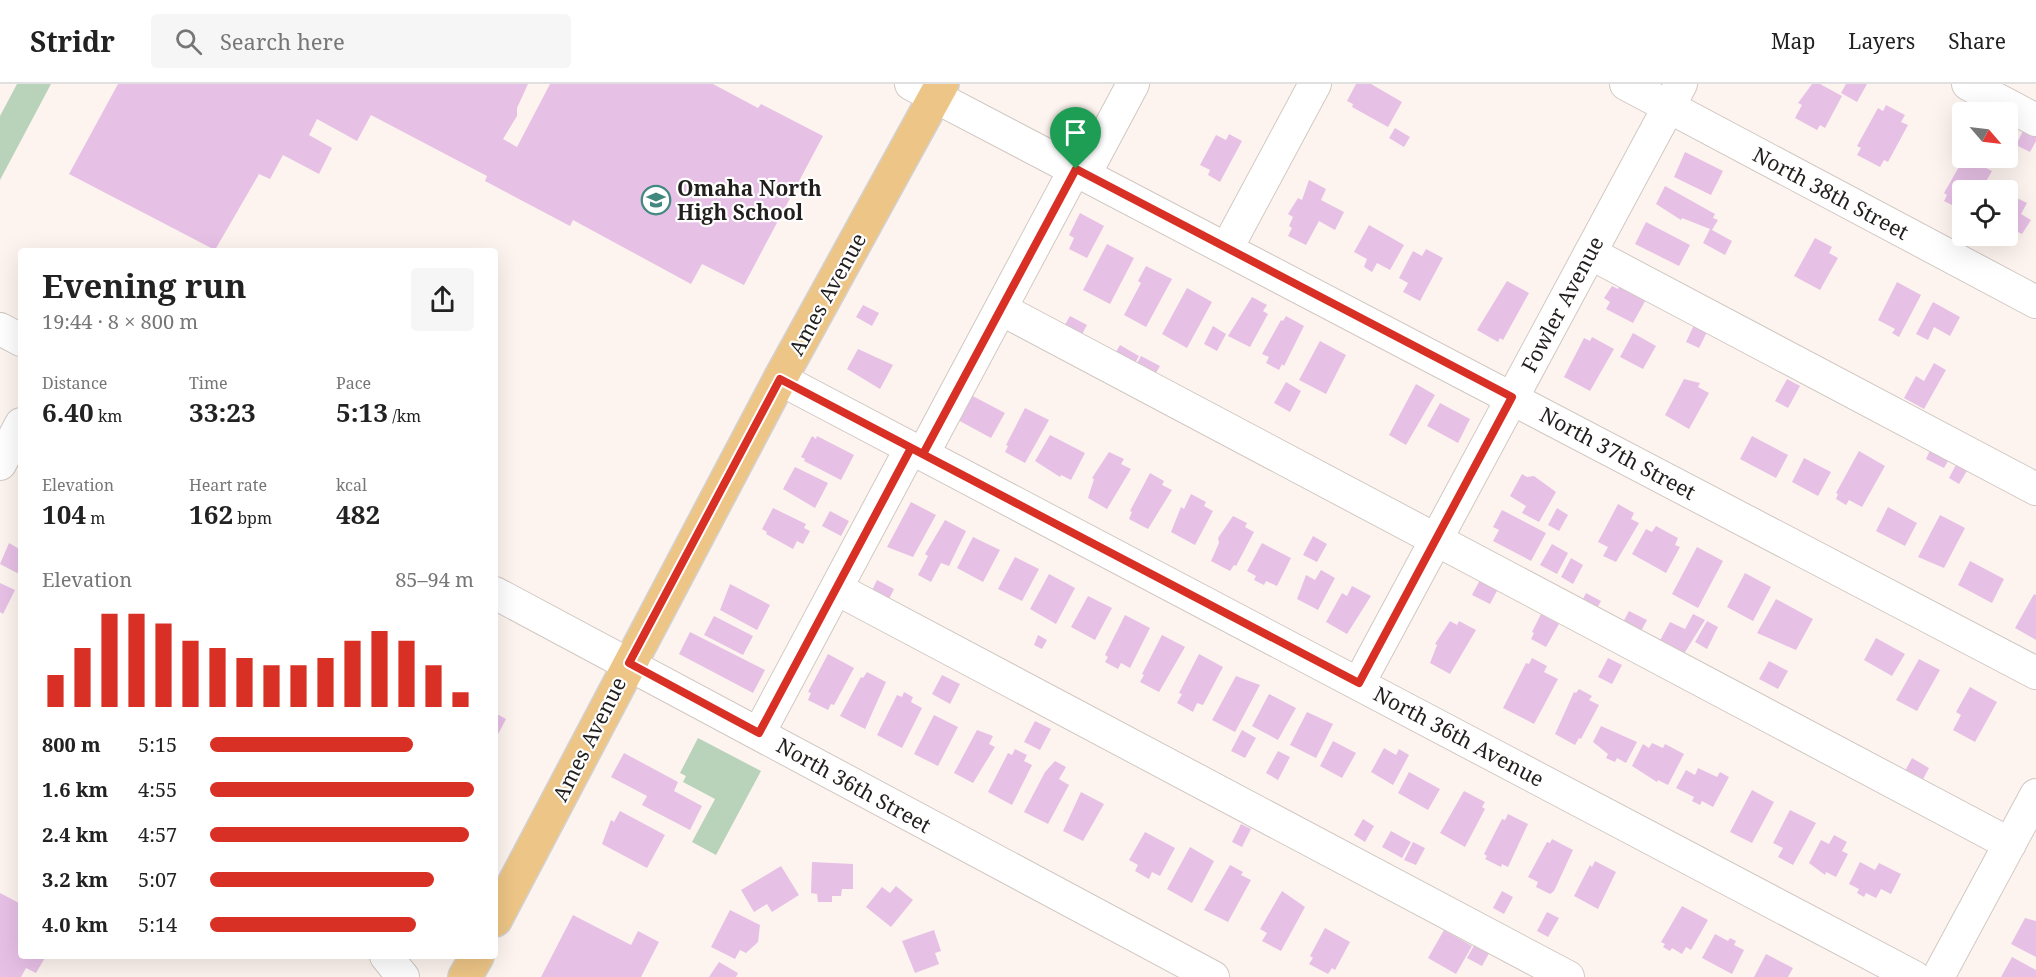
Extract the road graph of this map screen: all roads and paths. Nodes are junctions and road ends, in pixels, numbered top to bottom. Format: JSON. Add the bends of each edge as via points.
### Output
{"nodes":[{"id":1,"x":1133,"y":84,"type":"edge"},
{"id":2,"x":1315,"y":84,"type":"edge"},
{"id":3,"x":1626,"y":84,"type":"edge"},
{"id":4,"x":1968,"y":84,"type":"edge"},
{"id":5,"x":930,"y":88,"type":"edge"},
{"id":6,"x":1675,"y":95,"type":"edge"},
{"id":7,"x":2036,"y":120,"type":"edge"},
{"id":8,"x":1080,"y":172,"type":"junction"},
{"id":9,"x":1227,"y":248,"type":"junction"},
{"id":10,"x":1590,"y":253,"type":"junction"},
{"id":11,"x":2036,"y":302,"type":"edge"},
{"id":12,"x":1001,"y":309,"type":"junction"},
{"id":13,"x":0,"y":329,"type":"edge"},
{"id":14,"x":18,"y":338,"type":"edge"},
{"id":15,"x":780,"y":379,"type":"junction"},
{"id":16,"x":1512,"y":397,"type":"junction"},
{"id":17,"x":18,"y":430,"type":"edge"},
{"id":18,"x":917,"y":451,"type":"junction"},
{"id":19,"x":0,"y":464,"type":"edge"},
{"id":20,"x":2036,"y":489,"type":"edge"},
{"id":21,"x":1436,"y":540,"type":"junction"},
{"id":22,"x":837,"y":589,"type":"junction"},
{"id":23,"x":498,"y":594,"type":"edge"},
{"id":24,"x":629,"y":663,"type":"junction"},
{"id":25,"x":2036,"y":673,"type":"edge"},
{"id":26,"x":1359,"y":683,"type":"junction"},
{"id":27,"x":759,"y":733,"type":"junction"},
{"id":28,"x":2036,"y":795,"type":"edge"},
{"id":29,"x":2021,"y":836,"type":"edge"},
{"id":30,"x":498,"y":914,"type":"edge"},
{"id":31,"x":387,"y":959,"type":"edge"},
{"id":32,"x":475,"y":959,"type":"edge"},
{"id":33,"x":403,"y":977,"type":"edge"},
{"id":34,"x":465,"y":977,"type":"edge"},
{"id":35,"x":1213,"y":977,"type":"edge"},
{"id":36,"x":1568,"y":977,"type":"edge"},
{"id":37,"x":1914,"y":977,"type":"edge"},
{"id":38,"x":1938,"y":977,"type":"edge"}],
"edges":[{"from":1,"to":8,"type":"street"},
{"from":2,"to":9,"type":"street"},
{"from":3,"to":6,"type":"street","name":"North 38th Street"},
{"from":4,"to":7,"type":"street"},
{"from":5,"to":8,"type":"street","name":"North 37th Street"},
{"from":5,"to":15,"type":"main road","name":"Ames Avenue"},
{"from":6,"to":10,"type":"street","name":"Fowler Avenue"},
{"from":6,"to":11,"type":"street","name":"North 38th Street"},
{"from":8,"to":9,"type":"street","name":"North 37th Street"},
{"from":8,"to":12,"type":"street"},
{"from":9,"to":16,"type":"street","name":"North 37th Street"},
{"from":10,"to":16,"type":"street","name":"Fowler Avenue"},
{"from":10,"to":20,"type":"street"},
{"from":12,"to":18,"type":"street"},
{"from":12,"to":21,"type":"street"},
{"from":13,"to":14,"type":"street"},
{"from":15,"to":18,"type":"street","name":"North 36th Avenue"},
{"from":15,"to":24,"type":"main road","name":"Ames Avenue"},
{"from":16,"to":21,"type":"street","name":"Fowler Avenue"},
{"from":16,"to":25,"type":"street","name":"North 37th Street"},
{"from":17,"to":19,"type":"street"},
{"from":18,"to":22,"type":"street"},
{"from":18,"to":26,"type":"street","name":"North 36th Avenue"},
{"from":21,"to":26,"type":"street","name":"Fowler Avenue"},
{"from":21,"to":29,"type":"street"},
{"from":22,"to":27,"type":"street"},
{"from":22,"to":36,"type":"street"},
{"from":23,"to":24,"type":"street","name":"North 36th Street"},
{"from":24,"to":27,"type":"street","name":"North 36th Street"},
{"from":24,"to":30,"type":"main road","name":"Ames Avenue"},
{"from":26,"to":37,"type":"street","name":"North 36th Avenue"},
{"from":27,"to":35,"type":"street","name":"North 36th Street"},
{"from":28,"to":29,"type":"street"},
{"from":29,"to":38,"type":"street"},
{"from":31,"to":33,"type":"street"},
{"from":32,"to":34,"type":"main road"}]}
